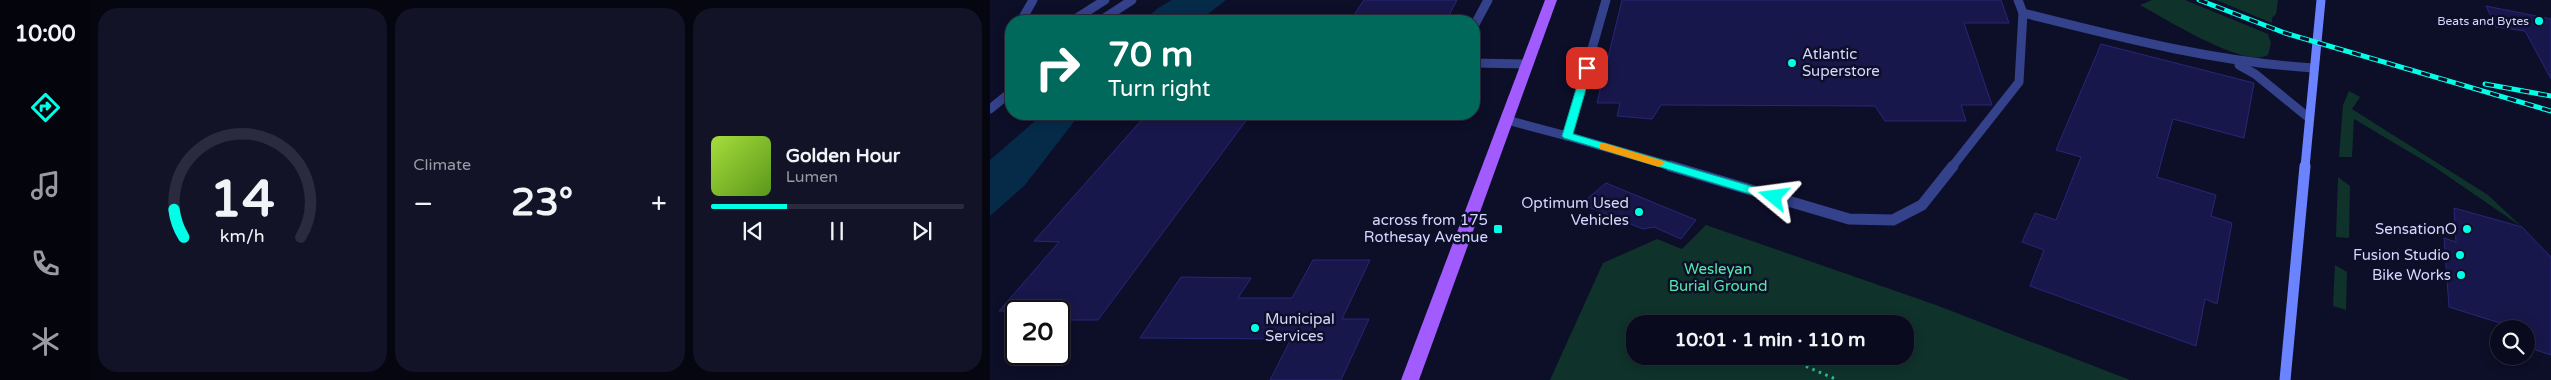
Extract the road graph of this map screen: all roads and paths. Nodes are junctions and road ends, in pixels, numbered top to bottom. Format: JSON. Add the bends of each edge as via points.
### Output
{"nodes":[{"id":1,"x":1033,"y":0,"type":"edge"},
{"id":2,"x":1105,"y":0,"type":"edge"},
{"id":3,"x":1132,"y":0,"type":"edge"},
{"id":4,"x":1488,"y":0,"type":"edge"},
{"id":5,"x":1551,"y":0,"type":"edge"},
{"id":6,"x":1606,"y":0,"type":"edge"},
{"id":7,"x":2018,"y":0,"type":"edge"},
{"id":8,"x":2321,"y":0,"type":"edge"},
{"id":9,"x":2023,"y":13,"type":"junction"},
{"id":10,"x":1024,"y":15,"type":"edge"},
{"id":11,"x":1081,"y":15,"type":"edge"},
{"id":12,"x":1109,"y":15,"type":"edge"},
{"id":13,"x":1480,"y":15,"type":"edge"},
{"id":14,"x":2229,"y":61,"type":"junction"},
{"id":15,"x":1480,"y":63,"type":"edge"},
{"id":16,"x":1528,"y":64,"type":"junction"},
{"id":17,"x":2314,"y":68,"type":"junction"},
{"id":18,"x":1005,"y":97,"type":"edge"},
{"id":19,"x":990,"y":110,"type":"edge"},
{"id":20,"x":2309,"y":118,"type":"junction"},
{"id":21,"x":1507,"y":120,"type":"junction"},
{"id":22,"x":1567,"y":136,"type":"junction"},
{"id":23,"x":1800,"y":365,"type":"edge"},
{"id":24,"x":1410,"y":380,"type":"edge"},
{"id":25,"x":1838,"y":380,"type":"edge"},
{"id":26,"x":2285,"y":380,"type":"edge"}],
"edges":[{"from":1,"to":10,"type":"lane"},
{"from":2,"to":11,"type":"lane"},
{"from":3,"to":12,"type":"lane"},
{"from":4,"to":13,"type":"lane"},
{"from":5,"to":16,"type":"main road"},
{"from":6,"to":22,"type":"lane"},
{"from":7,"to":9,"type":"lane"},
{"from":8,"to":17,"type":"main road"},
{"from":9,"to":14,"type":"lane"},
{"from":9,"to":22,"type":"lane","via":[[2019,82],[1922,206],[1892,220],[1849,219]]},
{"from":14,"to":17,"type":"lane"},
{"from":14,"to":20,"type":"lane","via":[[2255,74]]},
{"from":15,"to":16,"type":"lane"},
{"from":16,"to":21,"type":"main road"},
{"from":17,"to":20,"type":"main road"},
{"from":18,"to":19,"type":"lane"},
{"from":20,"to":26,"type":"main road"},
{"from":21,"to":22,"type":"lane"},
{"from":21,"to":24,"type":"main road"},
{"from":23,"to":25,"type":"path"}]}
